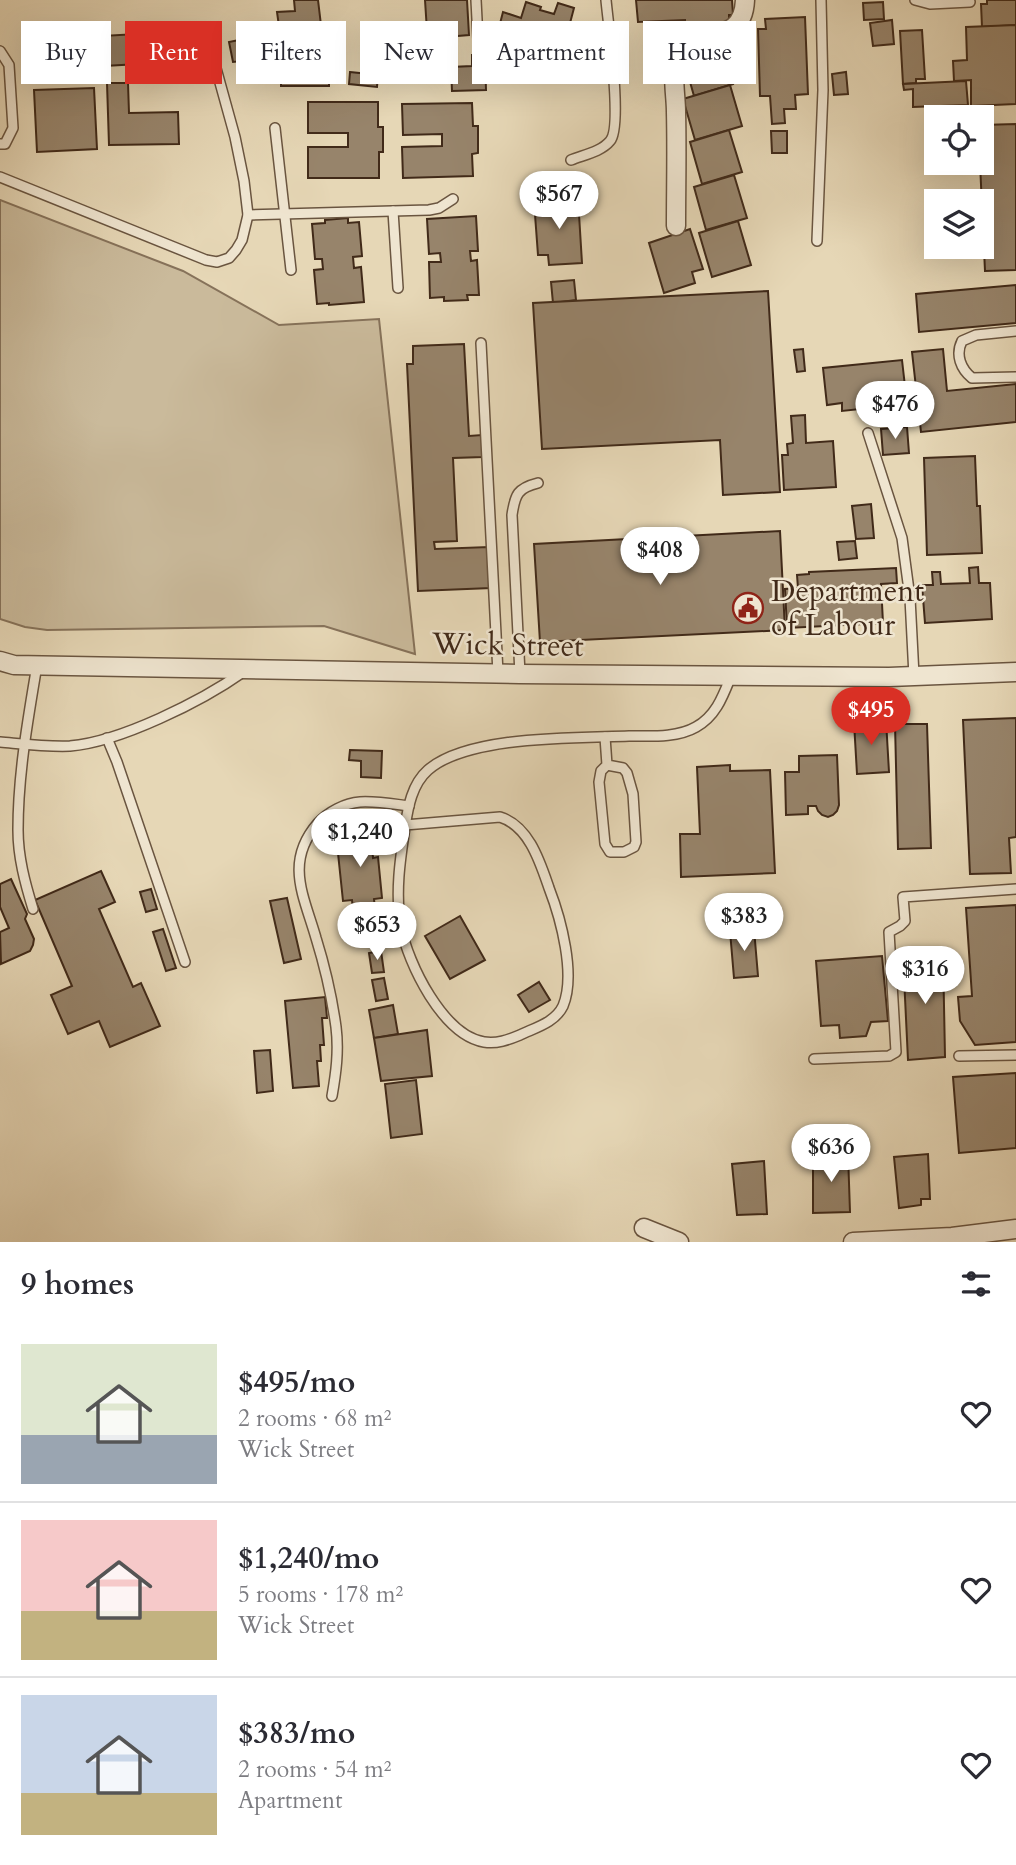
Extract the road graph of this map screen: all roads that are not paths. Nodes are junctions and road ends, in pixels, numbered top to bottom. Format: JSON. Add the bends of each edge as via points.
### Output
{"nodes":[{"id":1,"x":476,"y":0,"type":"edge"},
{"id":2,"x":606,"y":0,"type":"edge"},
{"id":3,"x":745,"y":0,"type":"edge"},
{"id":4,"x":821,"y":0,"type":"edge"},
{"id":5,"x":915,"y":0,"type":"edge"},
{"id":6,"x":970,"y":2,"type":"dead end"},
{"id":7,"x":477,"y":21,"type":"edge"},
{"id":8,"x":0,"y":51,"type":"edge"},
{"id":9,"x":220,"y":84,"type":"edge"},
{"id":10,"x":275,"y":128,"type":"dead end"},
{"id":11,"x":0,"y":144,"type":"edge"},
{"id":12,"x":571,"y":160,"type":"dead end"},
{"id":13,"x":0,"y":177,"type":"edge"},
{"id":14,"x":453,"y":200,"type":"dead end"},
{"id":15,"x":393,"y":211,"type":"junction"},
{"id":16,"x":284,"y":214,"type":"junction"},
{"id":17,"x":248,"y":215,"type":"junction"},
{"id":18,"x":676,"y":226,"type":"dead end"},
{"id":19,"x":817,"y":241,"type":"dead end"},
{"id":20,"x":290,"y":270,"type":"dead end"},
{"id":21,"x":398,"y":288,"type":"dead end"},
{"id":22,"x":1016,"y":331,"type":"edge"},
{"id":23,"x":481,"y":343,"type":"dead end"},
{"id":24,"x":1016,"y":377,"type":"edge"},
{"id":25,"x":868,"y":433,"type":"dead end"},
{"id":26,"x":538,"y":482,"type":"dead end"},
{"id":27,"x":0,"y":661,"type":"edge"},
{"id":28,"x":37,"y":665,"type":"junction"},
{"id":29,"x":247,"y":669,"type":"junction"},
{"id":30,"x":1016,"y":672,"type":"edge"},
{"id":31,"x":498,"y":673,"type":"junction"},
{"id":32,"x":520,"y":674,"type":"junction"},
{"id":33,"x":731,"y":676,"type":"junction"},
{"id":34,"x":914,"y":676,"type":"junction"},
{"id":35,"x":605,"y":737,"type":"junction"},
{"id":36,"x":107,"y":738,"type":"junction"},
{"id":37,"x":0,"y":741,"type":"edge"},
{"id":38,"x":23,"y":744,"type":"junction"},
{"id":39,"x":607,"y":765,"type":"junction"},
{"id":40,"x":408,"y":806,"type":"junction"},
{"id":41,"x":405,"y":825,"type":"junction"},
{"id":42,"x":1016,"y":889,"type":"edge"},
{"id":43,"x":33,"y":909,"type":"dead end"},
{"id":44,"x":185,"y":962,"type":"dead end"},
{"id":45,"x":1016,"y":1055,"type":"edge"},
{"id":46,"x":959,"y":1056,"type":"dead end"},
{"id":47,"x":814,"y":1059,"type":"dead end"},
{"id":48,"x":332,"y":1096,"type":"dead end"},
{"id":49,"x":644,"y":1228,"type":"dead end"},
{"id":50,"x":1016,"y":1229,"type":"edge"},
{"id":51,"x":678,"y":1242,"type":"edge"},
{"id":52,"x":853,"y":1242,"type":"edge"}],
"edges":[{"from":1,"to":7,"type":"lane"},
{"from":2,"to":12,"type":"lane","via":[[615,129],[602,148]]},
{"from":3,"to":18,"type":"street","via":[[738,24],[689,42],[677,59]]},
{"from":4,"to":19,"type":"lane"},
{"from":5,"to":6,"type":"lane"},
{"from":8,"to":11,"type":"lane","via":[[9,65],[13,128],[5,144]]},
{"from":9,"to":17,"type":"lane"},
{"from":10,"to":16,"type":"lane"},
{"from":13,"to":17,"type":"lane","via":[[217,262],[236,250]]},
{"from":14,"to":15,"type":"lane","via":[[439,208]]},
{"from":15,"to":16,"type":"lane"},
{"from":15,"to":21,"type":"lane"},
{"from":16,"to":17,"type":"lane"},
{"from":16,"to":20,"type":"lane"},
{"from":22,"to":24,"type":"lane","via":[[976,335],[962,341],[958,350],[961,365],[972,378]]},
{"from":23,"to":31,"type":"lane"},
{"from":25,"to":34,"type":"lane","via":[[902,538]]},
{"from":26,"to":32,"type":"lane","via":[[516,494],[512,514]]},
{"from":27,"to":28,"type":"street","name":"Wick Street"},
{"from":28,"to":29,"type":"street","name":"Wick Street"},
{"from":28,"to":38,"type":"lane"},
{"from":29,"to":31,"type":"street","name":"Wick Street"},
{"from":29,"to":36,"type":"lane","via":[[199,699]]},
{"from":30,"to":34,"type":"street","name":"Wick Street"},
{"from":31,"to":32,"type":"street","name":"Wick Street"},
{"from":32,"to":33,"type":"street","name":"Wick Street"},
{"from":33,"to":34,"type":"street","name":"Wick Street"},
{"from":33,"to":35,"type":"lane","via":[[720,704],[696,727],[657,735]]},
{"from":35,"to":39,"type":"lane"},
{"from":35,"to":40,"type":"lane","via":[[490,745],[459,754],[428,770]]},
{"from":36,"to":38,"type":"lane","via":[[72,746]]},
{"from":36,"to":44,"type":"lane"},
{"from":37,"to":38,"type":"lane"},
{"from":38,"to":43,"type":"lane","via":[[18,831]]},
{"from":39,"to":39,"type":"lane","via":[[623,768],[630,782],[636,842],[624,852],[610,852],[605,844],[599,782]]},
{"from":40,"to":41,"type":"lane"},
{"from":40,"to":48,"type":"lane","via":[[359,802],[344,807],[320,821],[302,846],[299,886],[317,939],[336,1026]]},
{"from":41,"to":41,"type":"lane","via":[[398,883],[401,927],[419,978],[444,1015],[463,1033],[496,1043],[548,1022],[558,1014],[566,996],[565,949],[552,894],[519,828],[500,817]]},
{"from":42,"to":47,"type":"lane","via":[[903,897],[905,921],[889,932],[895,1052]]},
{"from":45,"to":46,"type":"lane"},
{"from":49,"to":51,"type":"street"},
{"from":50,"to":52,"type":"street"}]}
